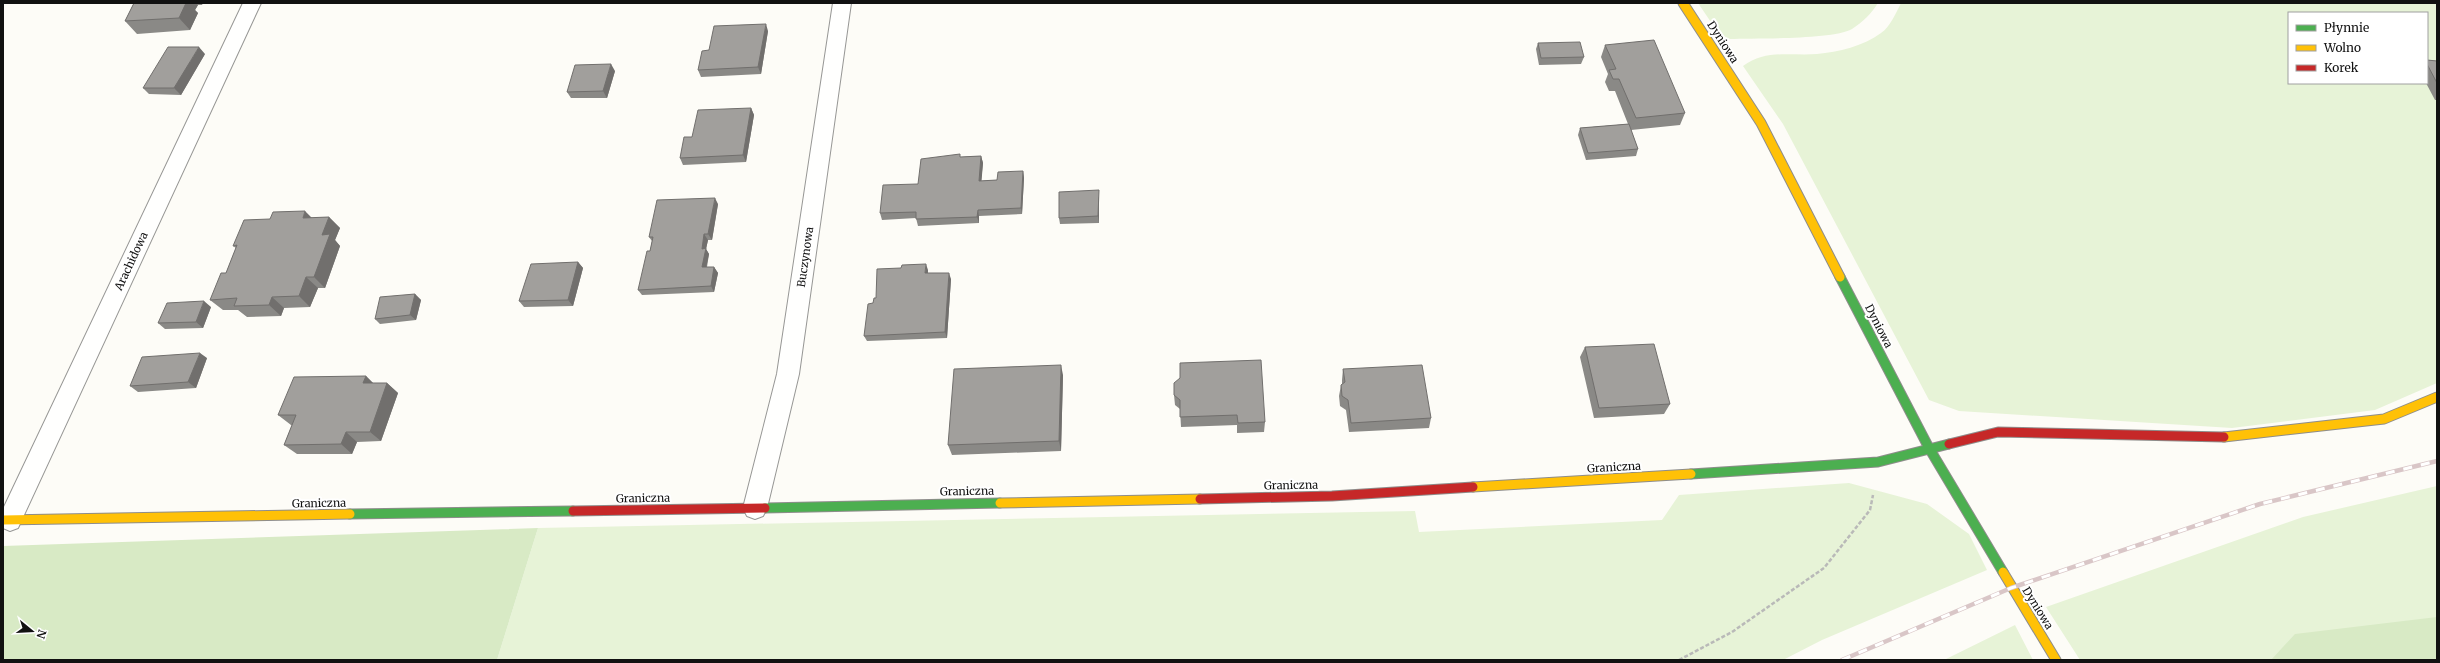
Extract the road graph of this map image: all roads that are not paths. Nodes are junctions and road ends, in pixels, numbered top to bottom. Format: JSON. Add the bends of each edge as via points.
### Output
{"nodes":[{"id":1,"x":252,"y":3,"type":"edge"},
{"id":2,"x":842,"y":3,"type":"edge"},
{"id":3,"x":1683,"y":3,"type":"edge"},
{"id":4,"x":2437,"y":397,"type":"edge"},
{"id":5,"x":1929,"y":448,"type":"junction"},
{"id":6,"x":755,"y":508,"type":"junction"},
{"id":7,"x":6,"y":520,"type":"edge"},
{"id":8,"x":2056,"y":660,"type":"edge"}],
"edges":[{"from":1,"to":7,"type":"street","name":"Arachidowa"},
{"from":2,"to":6,"type":"street","name":"Buczynowa","via":[[788,374]]},
{"from":3,"to":5,"type":"street","name":"Dyniowa","via":[[1761,123]]},
{"from":4,"to":5,"type":"street","name":"Graniczna","via":[[2384,419],[2237,437],[1998,432]]},
{"from":5,"to":6,"type":"street","name":"Graniczna","via":[[1878,462],[1332,496]]},
{"from":5,"to":8,"type":"street","name":"Dyniowa"},
{"from":6,"to":7,"type":"street","name":"Graniczna"}]}
